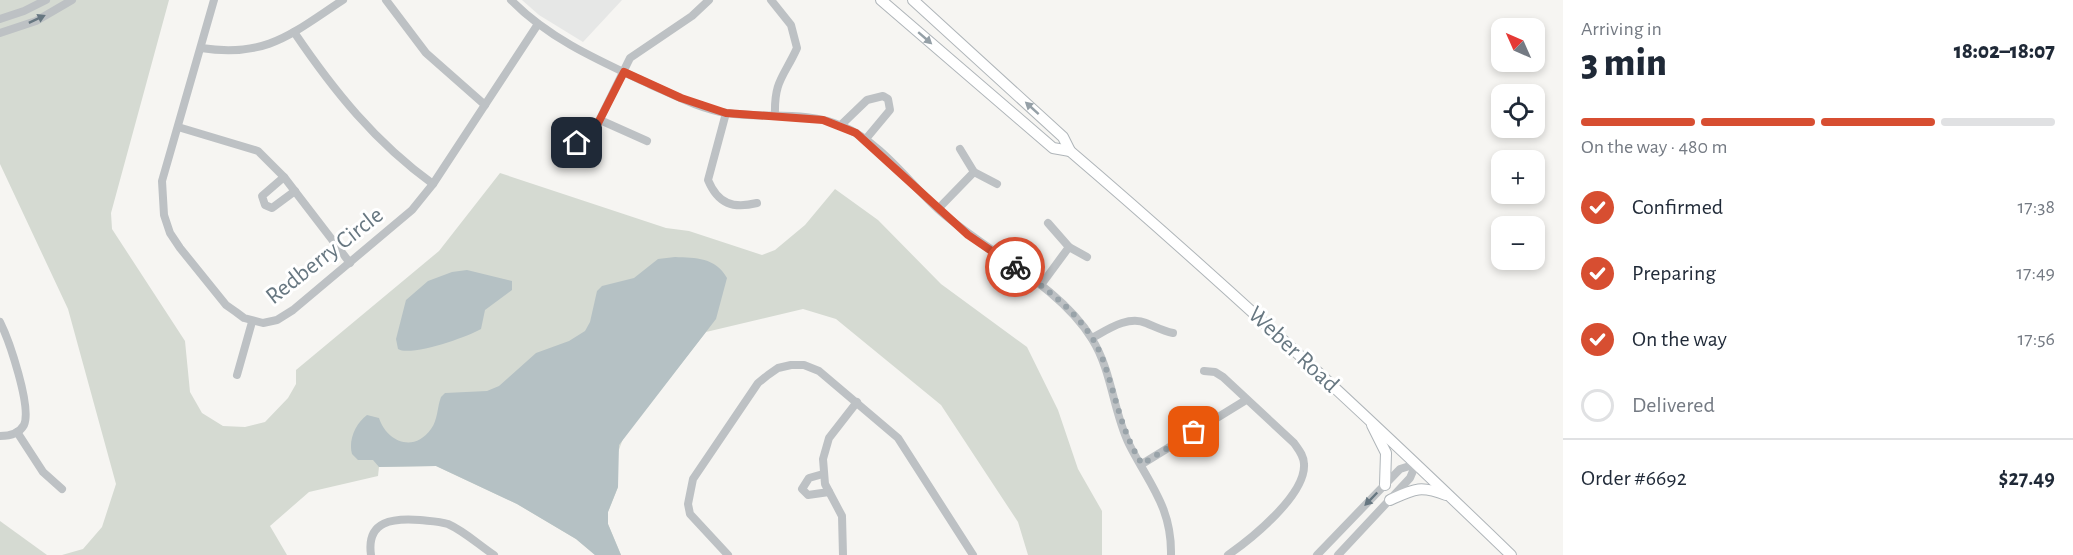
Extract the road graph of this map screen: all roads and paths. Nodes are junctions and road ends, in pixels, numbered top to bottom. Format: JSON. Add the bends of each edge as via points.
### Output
{"nodes":[{"id":1,"x":46,"y":0,"type":"edge"},
{"id":2,"x":72,"y":0,"type":"edge"},
{"id":3,"x":214,"y":0,"type":"edge"},
{"id":4,"x":343,"y":0,"type":"edge"},
{"id":5,"x":386,"y":0,"type":"edge"},
{"id":6,"x":511,"y":0,"type":"edge"},
{"id":7,"x":709,"y":0,"type":"edge"},
{"id":8,"x":771,"y":0,"type":"edge"},
{"id":9,"x":880,"y":0,"type":"edge"},
{"id":10,"x":913,"y":0,"type":"edge"},
{"id":11,"x":0,"y":19,"type":"edge"},
{"id":12,"x":538,"y":24,"type":"junction"},
{"id":13,"x":294,"y":32,"type":"junction"},
{"id":14,"x":0,"y":33,"type":"edge"},
{"id":15,"x":201,"y":48,"type":"junction"},
{"id":16,"x":624,"y":72,"type":"junction"},
{"id":17,"x":485,"y":105,"type":"junction"},
{"id":18,"x":726,"y":113,"type":"junction"},
{"id":19,"x":776,"y":115,"type":"junction"},
{"id":20,"x":600,"y":120,"type":"junction"},
{"id":21,"x":841,"y":125,"type":"junction"},
{"id":22,"x":178,"y":127,"type":"junction"},
{"id":23,"x":866,"y":140,"type":"junction"},
{"id":24,"x":647,"y":141,"type":"dead end"},
{"id":25,"x":577,"y":143,"type":"dead end"},
{"id":26,"x":960,"y":149,"type":"dead end"},
{"id":27,"x":1070,"y":151,"type":"junction"},
{"id":28,"x":974,"y":172,"type":"junction"},
{"id":29,"x":284,"y":177,"type":"junction"},
{"id":30,"x":433,"y":184,"type":"junction"},
{"id":31,"x":997,"y":184,"type":"dead end"},
{"id":32,"x":295,"y":191,"type":"junction"},
{"id":33,"x":757,"y":203,"type":"dead end"},
{"id":34,"x":938,"y":209,"type":"junction"},
{"id":35,"x":1048,"y":223,"type":"dead end"},
{"id":36,"x":1069,"y":247,"type":"junction"},
{"id":37,"x":1087,"y":257,"type":"dead end"},
{"id":38,"x":350,"y":263,"type":"junction"},
{"id":39,"x":1041,"y":285,"type":"junction"},
{"id":40,"x":0,"y":322,"type":"edge"},
{"id":41,"x":252,"y":322,"type":"junction"},
{"id":42,"x":1173,"y":333,"type":"dead end"},
{"id":43,"x":1092,"y":338,"type":"junction"},
{"id":44,"x":1204,"y":371,"type":"dead end"},
{"id":45,"x":237,"y":375,"type":"dead end"},
{"id":46,"x":1246,"y":400,"type":"junction"},
{"id":47,"x":857,"y":402,"type":"junction"},
{"id":48,"x":1370,"y":420,"type":"junction"},
{"id":49,"x":17,"y":432,"type":"junction"},
{"id":50,"x":0,"y":436,"type":"edge"},
{"id":51,"x":1142,"y":464,"type":"junction"},
{"id":52,"x":1416,"y":464,"type":"junction"},
{"id":53,"x":823,"y":474,"type":"junction"},
{"id":54,"x":1385,"y":485,"type":"junction"},
{"id":55,"x":62,"y":489,"type":"dead end"},
{"id":56,"x":829,"y":492,"type":"junction"},
{"id":57,"x":1451,"y":498,"type":"junction"},
{"id":58,"x":1390,"y":500,"type":"junction"},
{"id":59,"x":371,"y":555,"type":"edge"},
{"id":60,"x":494,"y":555,"type":"edge"},
{"id":61,"x":728,"y":555,"type":"edge"},
{"id":62,"x":843,"y":555,"type":"edge"},
{"id":63,"x":973,"y":555,"type":"edge"},
{"id":64,"x":1171,"y":555,"type":"edge"},
{"id":65,"x":1228,"y":555,"type":"edge"},
{"id":66,"x":1317,"y":555,"type":"edge"},
{"id":67,"x":1338,"y":555,"type":"edge"},
{"id":68,"x":1511,"y":555,"type":"edge"}],
"edges":[{"from":1,"to":11,"type":"street"},
{"from":14,"to":2,"type":"street","one_way":true,"via":[[36,21]]},
{"from":3,"to":15,"type":"street","name":"Redberry Circle"},
{"from":4,"to":13,"type":"street"},
{"from":5,"to":17,"type":"street","via":[[426,53]]},
{"from":6,"to":12,"type":"street"},
{"from":7,"to":16,"type":"street","via":[[630,58]]},
{"from":8,"to":19,"type":"street","via":[[791,25],[797,48],[774,93]]},
{"from":9,"to":27,"type":"main road","name":"Weber Road","one_way":true,"via":[[1053,148]]},
{"from":27,"to":10,"type":"main road","name":"Weber Road","one_way":true,"via":[[1063,137]]},
{"from":12,"to":16,"type":"street"},
{"from":12,"to":17,"type":"street","name":"Redberry Circle"},
{"from":13,"to":15,"type":"street","via":[[262,47],[242,51]]},
{"from":13,"to":30,"type":"street","via":[[356,116]]},
{"from":15,"to":22,"type":"street","name":"Redberry Circle"},
{"from":16,"to":18,"type":"street"},
{"from":16,"to":20,"type":"street"},
{"from":17,"to":30,"type":"street","name":"Redberry Circle"},
{"from":18,"to":19,"type":"street"},
{"from":18,"to":33,"type":"street","via":[[708,180],[716,196],[725,203],[739,208]]},
{"from":19,"to":21,"type":"street"},
{"from":20,"to":24,"type":"street"},
{"from":20,"to":25,"type":"street","via":[[592,135]]},
{"from":21,"to":23,"type":"street"},
{"from":21,"to":23,"type":"street","via":[[867,100],[882,96],[888,99],[890,111]]},
{"from":22,"to":29,"type":"street","via":[[258,151]]},
{"from":22,"to":41,"type":"street","name":"Redberry Circle","via":[[162,181],[164,215],[170,233],[226,305]]},
{"from":23,"to":34,"type":"street"},
{"from":26,"to":28,"type":"street"},
{"from":27,"to":48,"type":"main road","name":"Weber Road","via":[[1206,267]]},
{"from":28,"to":31,"type":"street"},
{"from":28,"to":34,"type":"street"},
{"from":29,"to":32,"type":"street"},
{"from":29,"to":32,"type":"street","via":[[262,196],[265,206],[272,208]]},
{"from":30,"to":38,"type":"street","name":"Redberry Circle","via":[[412,210]]},
{"from":32,"to":38,"type":"street"},
{"from":34,"to":39,"type":"street","via":[[968,235]]},
{"from":35,"to":36,"type":"street"},
{"from":36,"to":37,"type":"street"},
{"from":36,"to":39,"type":"street"},
{"from":38,"to":41,"type":"street","name":"Redberry Circle","via":[[277,320]]},
{"from":39,"to":43,"type":"street","via":[[1060,300]]},
{"from":40,"to":49,"type":"street","via":[[14,355],[26,411],[23,426]]},
{"from":41,"to":45,"type":"street"},
{"from":42,"to":43,"type":"street","via":[[1134,321]]},
{"from":43,"to":51,"type":"street","via":[[1130,444]]},
{"from":44,"to":46,"type":"street","via":[[1223,377]]},
{"from":46,"to":51,"type":"street"},
{"from":46,"to":65,"type":"street","via":[[1298,448],[1304,463],[1303,475],[1290,498]]},
{"from":47,"to":53,"type":"street","via":[[829,438]]},
{"from":47,"to":61,"type":"street","via":[[819,371],[804,365],[778,368],[758,383],[689,490],[690,514]]},
{"from":47,"to":63,"type":"street","via":[[898,438]]},
{"from":48,"to":52,"type":"main road","name":"Weber Road"},
{"from":48,"to":54,"type":"main road","via":[[1386,453]]},
{"from":49,"to":50,"type":"street"},
{"from":49,"to":55,"type":"street","via":[[43,472]]},
{"from":51,"to":64,"type":"street","via":[[1167,516]]},
{"from":52,"to":54,"type":"street","via":[[1401,469]]},
{"from":52,"to":57,"type":"main road","name":"Weber Road"},
{"from":52,"to":58,"type":"street","via":[[1410,478]]},
{"from":53,"to":56,"type":"street"},
{"from":53,"to":56,"type":"street","via":[[808,478],[802,489],[808,495]]},
{"from":54,"to":66,"type":"street","one_way":true},
{"from":56,"to":62,"type":"street","via":[[842,516]]},
{"from":57,"to":58,"type":"main road","via":[[1428,488],[1417,488]]},
{"from":57,"to":68,"type":"main road","name":"Weber Road"},
{"from":58,"to":67,"type":"street"},
{"from":59,"to":60,"type":"street","via":[[371,538],[376,530],[381,524],[399,518],[446,524]]}]}
